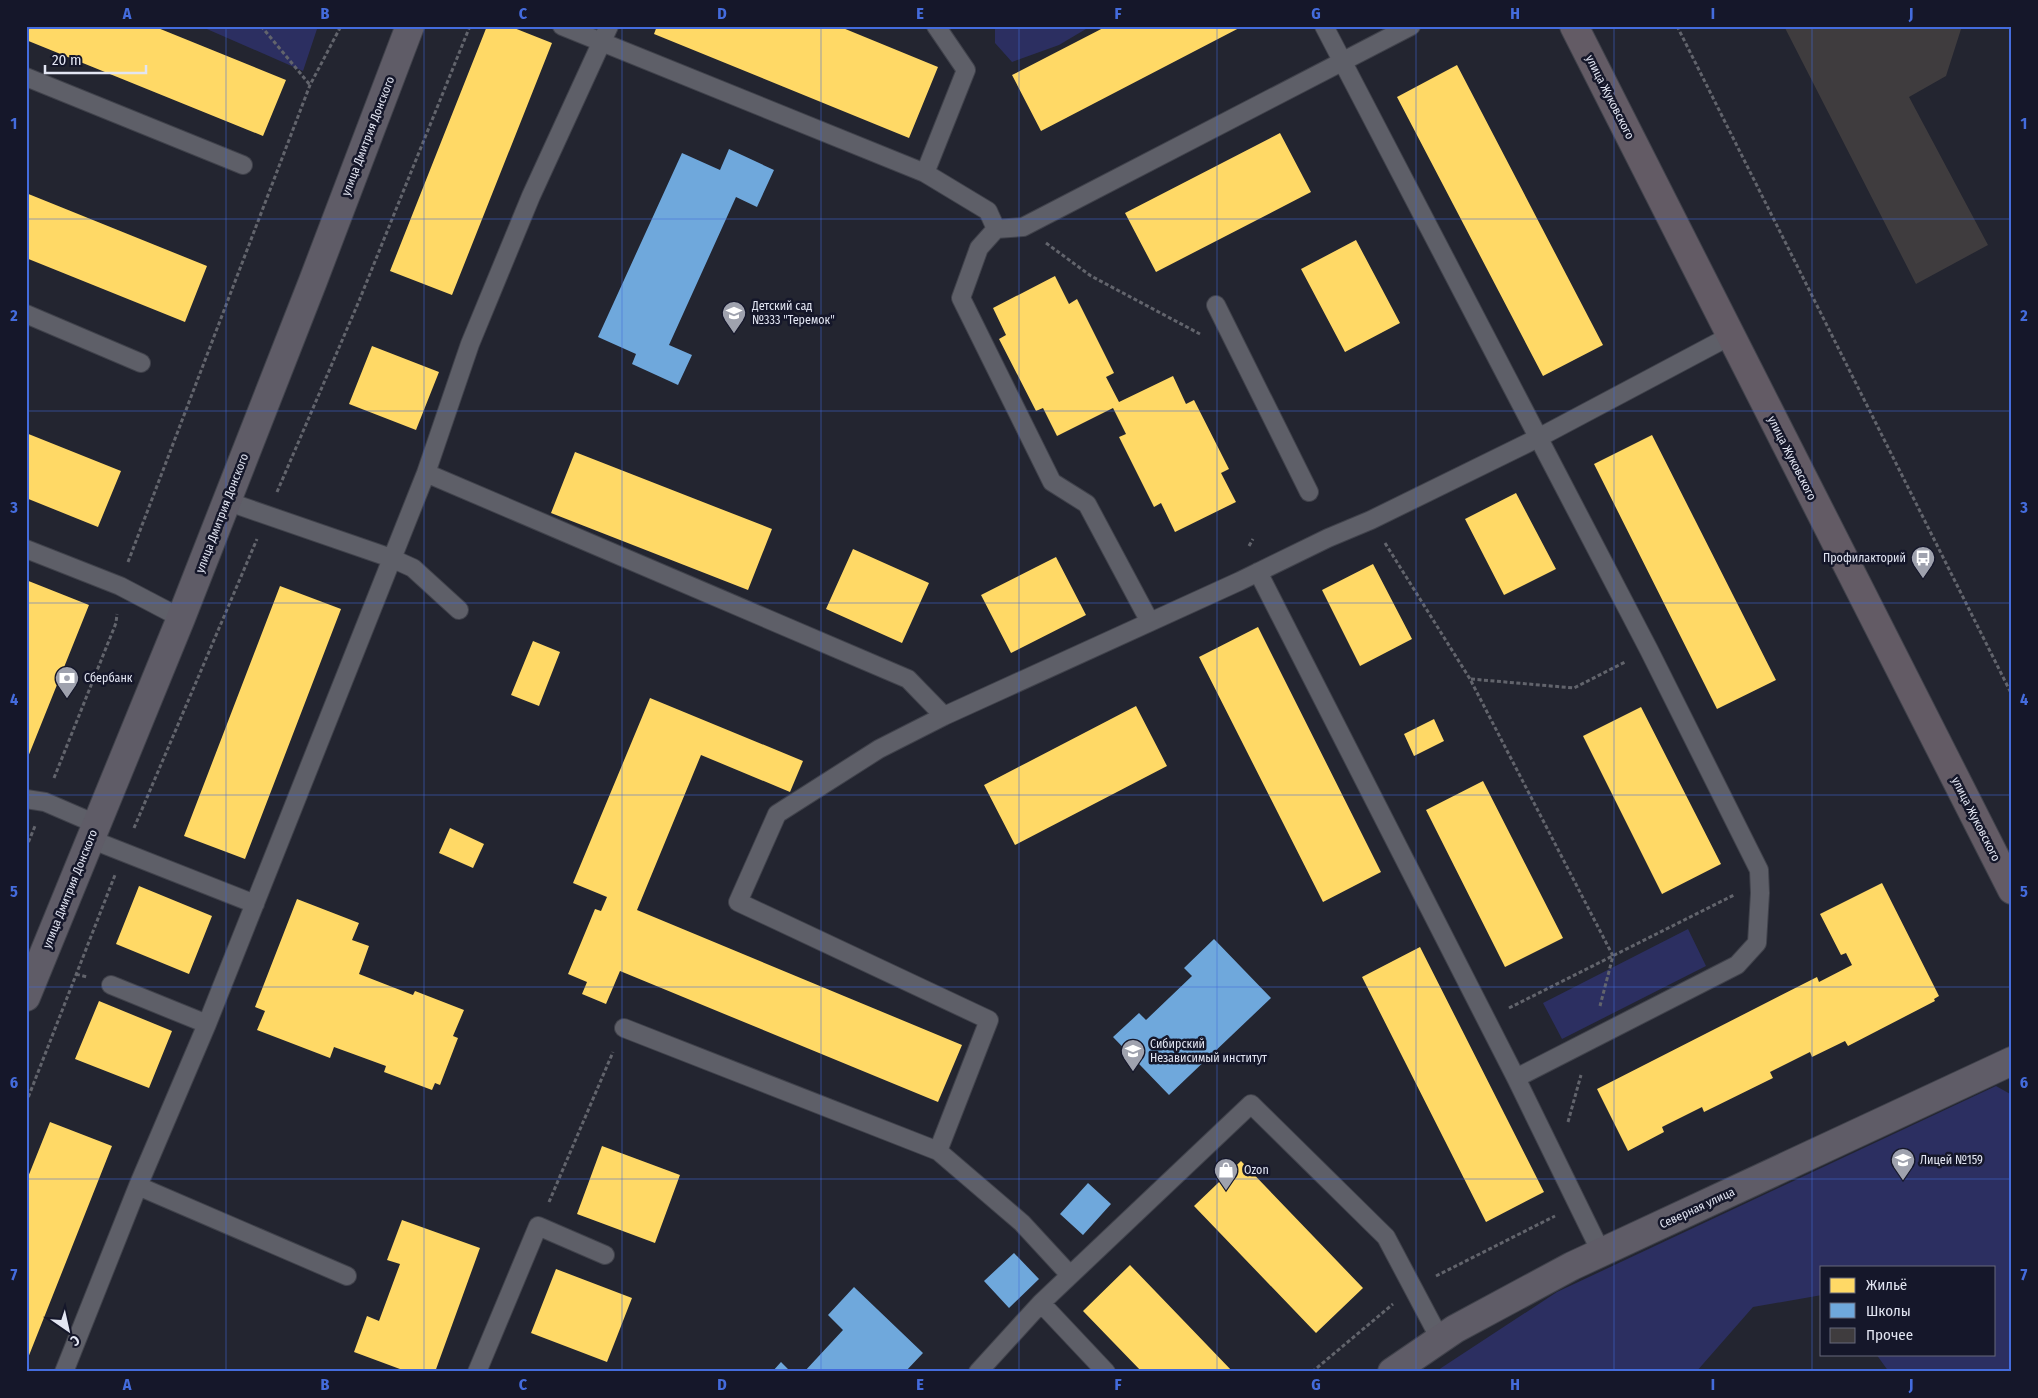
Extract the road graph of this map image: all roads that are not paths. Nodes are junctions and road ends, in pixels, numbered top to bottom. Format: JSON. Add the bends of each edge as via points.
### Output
{"nodes":[{"id":1,"x":410,"y":26,"type":"edge"},
{"id":2,"x":562,"y":26,"type":"edge"},
{"id":3,"x":609,"y":26,"type":"edge"},
{"id":4,"x":936,"y":26,"type":"edge"},
{"id":5,"x":1324,"y":26,"type":"edge"},
{"id":6,"x":1411,"y":26,"type":"edge"},
{"id":7,"x":1574,"y":26,"type":"edge"},
{"id":8,"x":602,"y":43,"type":"junction"},
{"id":9,"x":1343,"y":62,"type":"junction"},
{"id":10,"x":26,"y":77,"type":"edge"},
{"id":11,"x":243,"y":165,"type":"dead end"},
{"id":12,"x":925,"y":173,"type":"junction"},
{"id":13,"x":996,"y":229,"type":"junction"},
{"id":14,"x":1216,"y":305,"type":"dead end"},
{"id":15,"x":26,"y":314,"type":"edge"},
{"id":16,"x":1730,"y":336,"type":"junction"},
{"id":17,"x":141,"y":362,"type":"dead end"},
{"id":18,"x":1538,"y":438,"type":"junction"},
{"id":19,"x":426,"y":473,"type":"junction"},
{"id":20,"x":1309,"y":492,"type":"dead end"},
{"id":21,"x":226,"y":502,"type":"junction"},
{"id":22,"x":26,"y":549,"type":"edge"},
{"id":23,"x":391,"y":558,"type":"junction"},
{"id":24,"x":1258,"y":572,"type":"junction"},
{"id":25,"x":460,"y":610,"type":"dead end"},
{"id":26,"x":180,"y":618,"type":"junction"},
{"id":27,"x":1150,"y":622,"type":"junction"},
{"id":28,"x":944,"y":716,"type":"junction"},
{"id":29,"x":26,"y":799,"type":"edge"},
{"id":30,"x":93,"y":832,"type":"junction"},
{"id":31,"x":2012,"y":890,"type":"edge"},
{"id":32,"x":255,"y":904,"type":"junction"},
{"id":33,"x":111,"y":985,"type":"dead end"},
{"id":34,"x":26,"y":997,"type":"edge"},
{"id":35,"x":207,"y":1024,"type":"junction"},
{"id":36,"x":624,"y":1028,"type":"road end"},
{"id":37,"x":2012,"y":1061,"type":"edge"},
{"id":38,"x":1516,"y":1078,"type":"junction"},
{"id":39,"x":938,"y":1151,"type":"junction"},
{"id":40,"x":138,"y":1186,"type":"junction"},
{"id":41,"x":1601,"y":1252,"type":"junction"},
{"id":42,"x":605,"y":1255,"type":"dead end"},
{"id":43,"x":1070,"y":1275,"type":"junction"},
{"id":44,"x":347,"y":1276,"type":"dead end"},
{"id":45,"x":1041,"y":1303,"type":"junction"},
{"id":46,"x":1440,"y":1339,"type":"junction"},
{"id":47,"x":64,"y":1372,"type":"edge"},
{"id":48,"x":478,"y":1372,"type":"edge"},
{"id":49,"x":978,"y":1372,"type":"edge"},
{"id":50,"x":1106,"y":1372,"type":"edge"},
{"id":51,"x":1392,"y":1372,"type":"edge"}],
"edges":[{"from":1,"to":21,"type":"street","name":"улица Дмитрия Донского"},
{"from":2,"to":8,"type":"lane"},
{"from":3,"to":8,"type":"lane"},
{"from":4,"to":12,"type":"lane","via":[[966,70]]},
{"from":5,"to":9,"type":"lane"},
{"from":6,"to":9,"type":"lane"},
{"from":7,"to":16,"type":"main road","name":"улица Жуковского"},
{"from":8,"to":12,"type":"lane"},
{"from":8,"to":19,"type":"lane","via":[[531,196],[470,344]]},
{"from":9,"to":13,"type":"lane","via":[[1024,227]]},
{"from":9,"to":18,"type":"lane"},
{"from":10,"to":11,"type":"lane"},
{"from":12,"to":13,"type":"lane","via":[[988,211]]},
{"from":13,"to":27,"type":"lane","via":[[979,248],[961,298],[1052,482],[1087,504]]},
{"from":14,"to":20,"type":"lane"},
{"from":15,"to":17,"type":"lane"},
{"from":16,"to":18,"type":"lane"},
{"from":16,"to":31,"type":"main road","name":"улица Жуковского"},
{"from":18,"to":24,"type":"lane"},
{"from":18,"to":38,"type":"lane","via":[[1649,650],[1759,870],[1760,882],[1757,942],[1737,965]]},
{"from":19,"to":23,"type":"lane"},
{"from":19,"to":28,"type":"lane","via":[[908,679]]},
{"from":21,"to":23,"type":"lane"},
{"from":21,"to":26,"type":"street","name":"улица Дмитрия Донского"},
{"from":22,"to":26,"type":"lane","via":[[120,586]]},
{"from":23,"to":25,"type":"lane","via":[[413,568]]},
{"from":23,"to":32,"type":"lane"},
{"from":24,"to":27,"type":"lane"},
{"from":24,"to":38,"type":"lane"},
{"from":26,"to":30,"type":"street","name":"улица Дмитрия Донского"},
{"from":27,"to":28,"type":"lane"},
{"from":28,"to":39,"type":"lane","via":[[879,749],[777,814],[738,902],[989,1020]]},
{"from":29,"to":30,"type":"lane","via":[[45,802]]},
{"from":30,"to":32,"type":"lane","via":[[124,852]]},
{"from":30,"to":34,"type":"street","name":"улица Дмитрия Донского"},
{"from":32,"to":35,"type":"lane"},
{"from":33,"to":35,"type":"lane"},
{"from":35,"to":40,"type":"lane"},
{"from":36,"to":39,"type":"lane"},
{"from":37,"to":41,"type":"street","name":"Северная улица"},
{"from":38,"to":41,"type":"lane"},
{"from":39,"to":43,"type":"lane","via":[[1022,1223]]},
{"from":40,"to":44,"type":"lane"},
{"from":40,"to":47,"type":"lane"},
{"from":41,"to":46,"type":"street","name":"Северная улица"},
{"from":42,"to":48,"type":"lane","via":[[538,1226]]},
{"from":43,"to":45,"type":"lane"},
{"from":43,"to":46,"type":"lane","via":[[1251,1104],[1386,1237]]},
{"from":45,"to":49,"type":"lane"},
{"from":45,"to":50,"type":"lane"},
{"from":46,"to":51,"type":"street","name":"Северная улица"}]}
